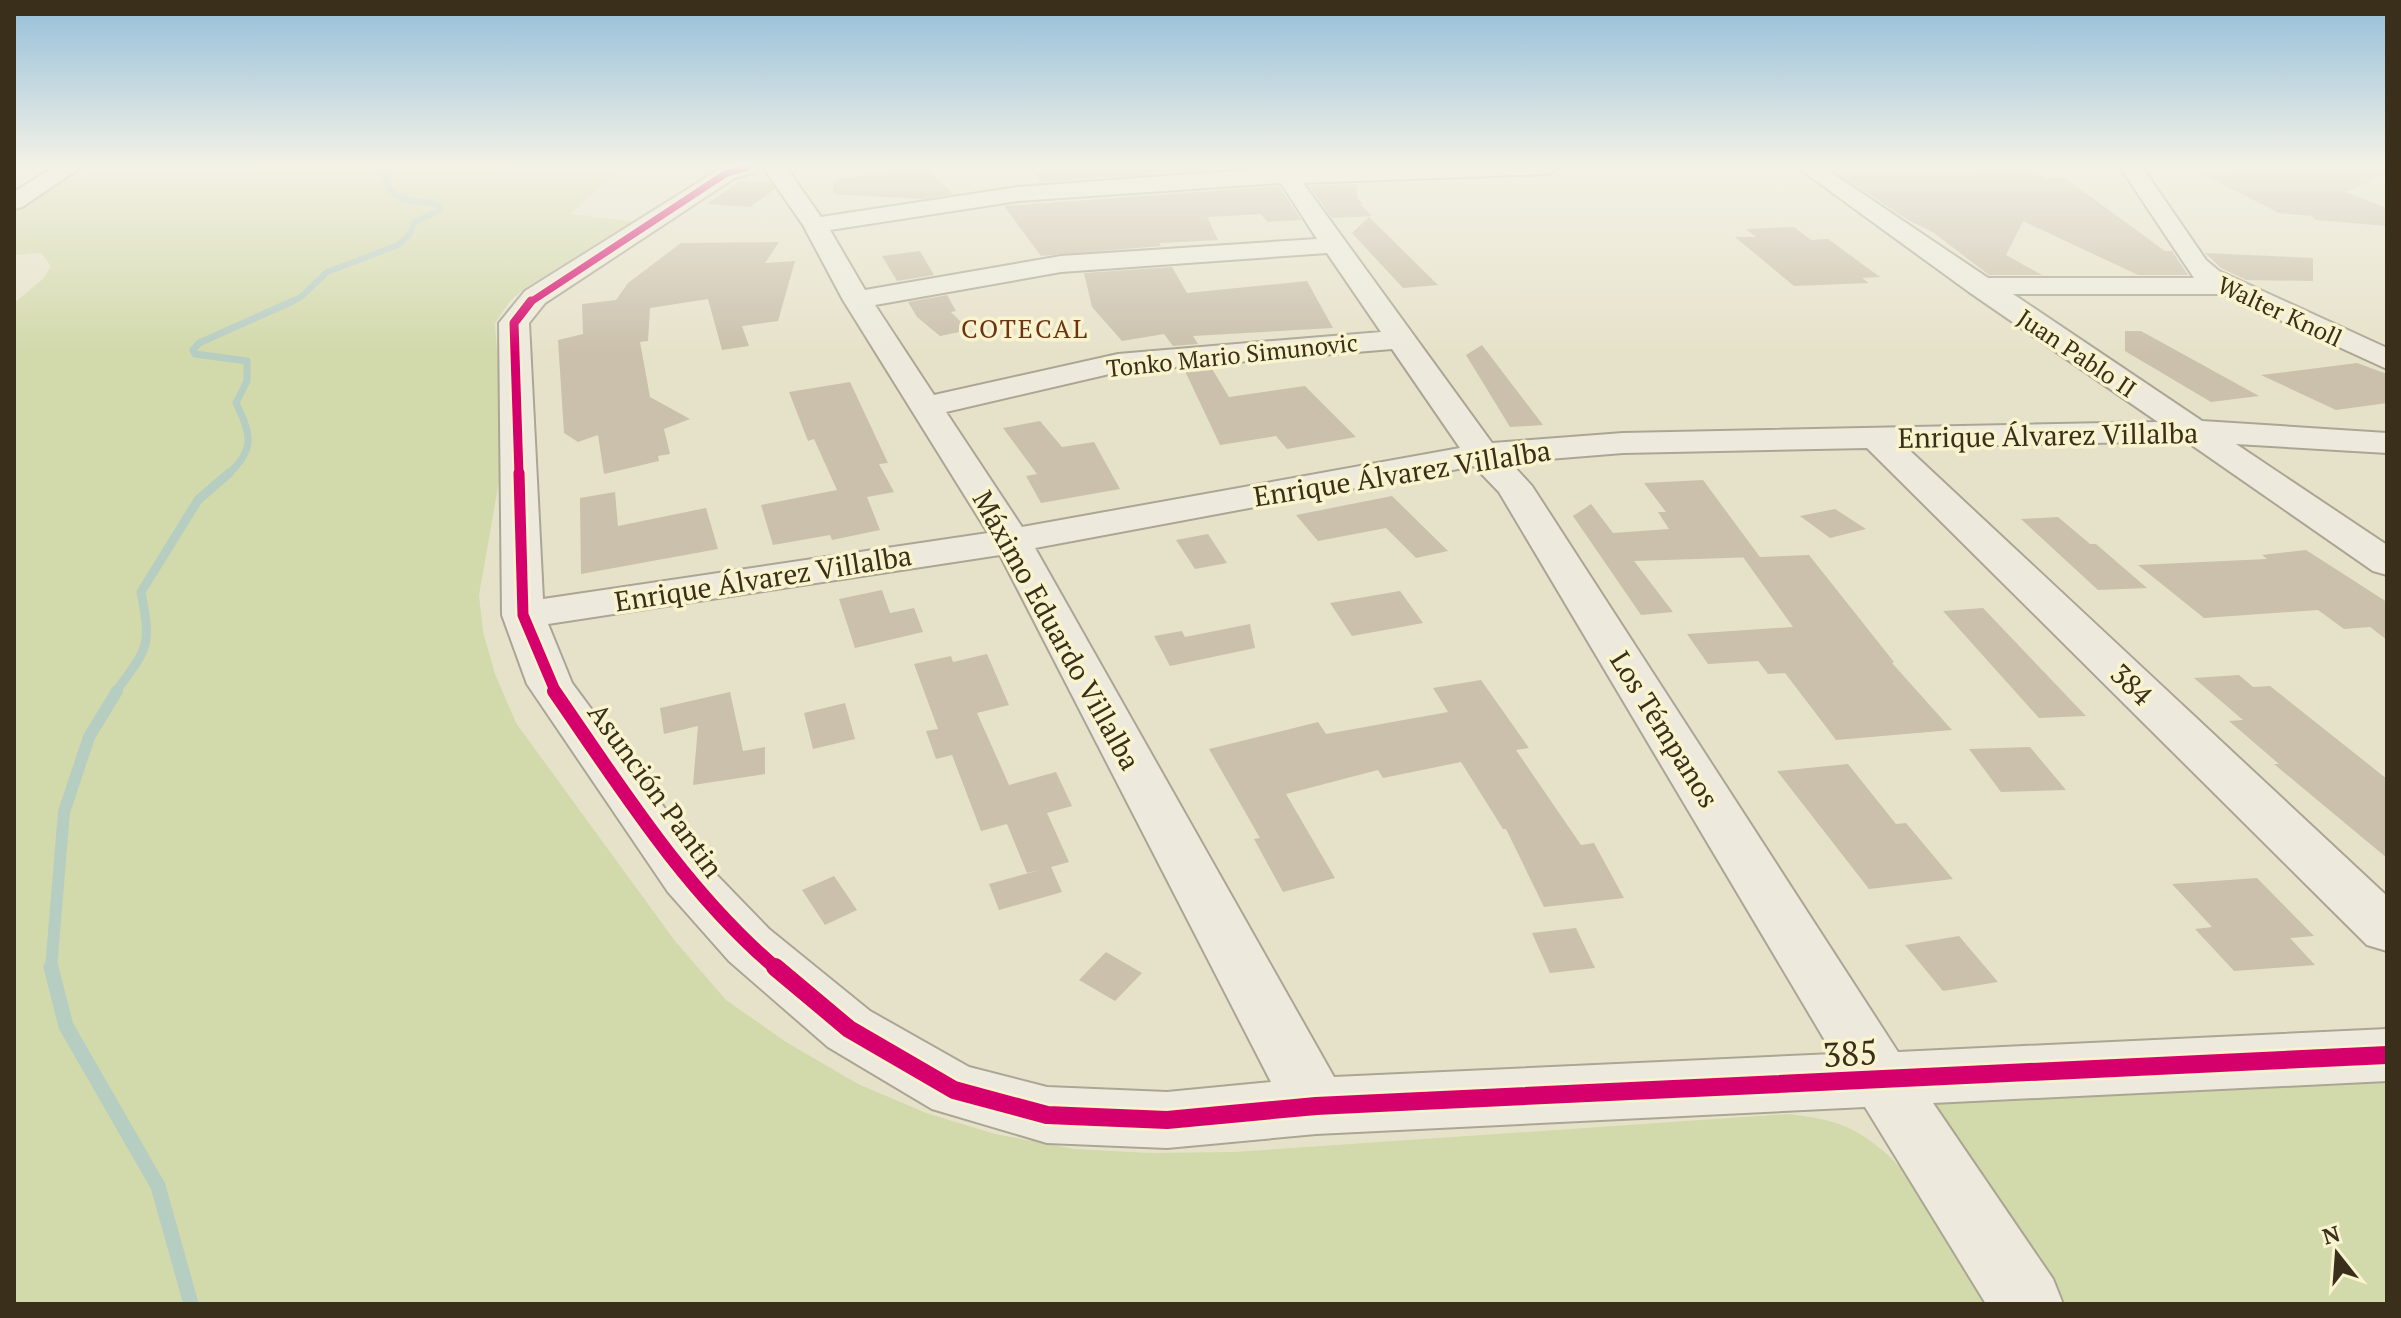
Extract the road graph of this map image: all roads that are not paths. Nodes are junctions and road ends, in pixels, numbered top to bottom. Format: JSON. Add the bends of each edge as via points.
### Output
{"nodes":[{"id":1,"x":639,"y":229,"type":"edge"},
{"id":2,"x":817,"y":229,"type":"edge"},
{"id":3,"x":1325,"y":229,"type":"edge"},
{"id":4,"x":1896,"y":229,"type":"edge"},
{"id":5,"x":2172,"y":229,"type":"edge"},
{"id":6,"x":1337,"y":245,"type":"junction"},
{"id":7,"x":1979,"y":286,"type":"junction"},
{"id":8,"x":2222,"y":286,"type":"junction"},
{"id":9,"x":857,"y":300,"type":"junction"},
{"id":10,"x":1400,"y":339,"type":"junction"},
{"id":11,"x":2387,"y":360,"type":"edge"},
{"id":12,"x":925,"y":407,"type":"junction"},
{"id":13,"x":2192,"y":431,"type":"junction"},
{"id":14,"x":1876,"y":438,"type":"junction"},
{"id":15,"x":2387,"y":443,"type":"edge"},
{"id":16,"x":1482,"y":454,"type":"junction"},
{"id":17,"x":1012,"y":541,"type":"junction"},
{"id":18,"x":2387,"y":563,"type":"edge"},
{"id":19,"x":523,"y":615,"type":"junction"},
{"id":20,"x":2387,"y":930,"type":"edge"},
{"id":21,"x":2387,"y":1055,"type":"edge"},
{"id":22,"x":1882,"y":1080,"type":"junction"},
{"id":23,"x":1316,"y":1106,"type":"junction"},
{"id":24,"x":2027,"y":1304,"type":"edge"}],
"edges":[{"from":1,"to":19,"type":"street","name":"Asunción Pantin","via":[[535,297],[514,323]]},
{"from":2,"to":9,"type":"street","name":"Máximo Eduardo Villalba"},
{"from":3,"to":6,"type":"street","name":"Los Témpanos"},
{"from":4,"to":7,"type":"street","name":"Juan Pablo II"},
{"from":5,"to":8,"type":"street","name":"Walter Knoll","via":[[2197,266]]},
{"from":6,"to":9,"type":"street","via":[[1061,264]]},
{"from":6,"to":10,"type":"street","name":"Los Témpanos"},
{"from":7,"to":8,"type":"street"},
{"from":7,"to":13,"type":"street","name":"Juan Pablo II"},
{"from":8,"to":11,"type":"street","name":"Walter Knoll"},
{"from":9,"to":12,"type":"street","name":"Máximo Eduardo Villalba"},
{"from":10,"to":12,"type":"street","name":"Tonko Mario Simunovic","via":[[1118,363]]},
{"from":10,"to":16,"type":"street","name":"Los Témpanos"},
{"from":12,"to":17,"type":"street","name":"Máximo Eduardo Villalba"},
{"from":13,"to":14,"type":"street","name":"Enrique Álvarez Villalba"},
{"from":13,"to":15,"type":"street","name":"Enrique Álvarez Villalba"},
{"from":13,"to":18,"type":"street","name":"Juan Pablo II"},
{"from":14,"to":16,"type":"street","name":"Enrique Álvarez Villalba","via":[[1623,443]]},
{"from":14,"to":20,"type":"street","name":"384"},
{"from":16,"to":17,"type":"street","name":"Enrique Álvarez Villalba"},
{"from":16,"to":22,"type":"street","name":"Los Témpanos","via":[[1514,486]]},
{"from":17,"to":19,"type":"street","name":"Enrique Álvarez Villalba"},
{"from":17,"to":23,"type":"street","name":"Máximo Eduardo Villalba"},
{"from":19,"to":23,"type":"street","name":"Asunción Pantin","via":[[550,684],[687,878],[749,945],[849,1029],[954,1090],[1047,1115],[1167,1120]]},
{"from":21,"to":22,"type":"street","name":"385"},
{"from":22,"to":23,"type":"street","name":"385"},
{"from":22,"to":24,"type":"street","name":"Los Témpanos"}]}
